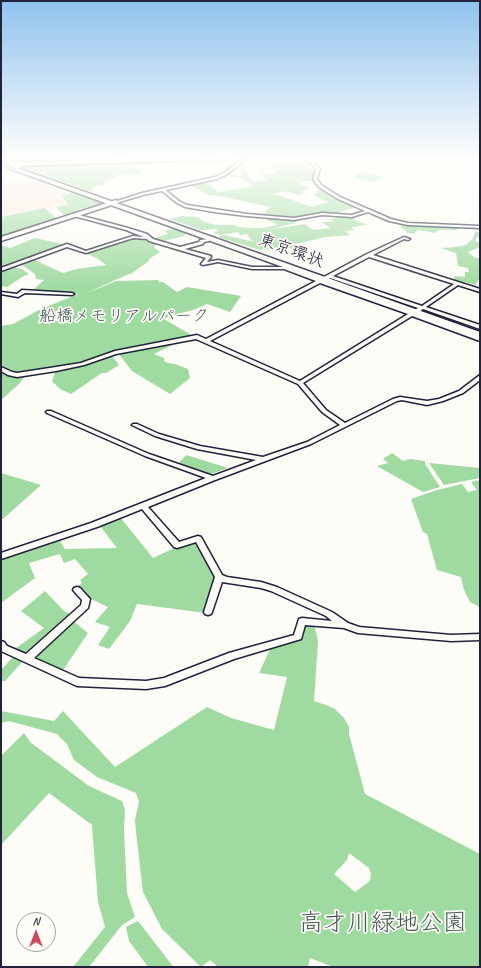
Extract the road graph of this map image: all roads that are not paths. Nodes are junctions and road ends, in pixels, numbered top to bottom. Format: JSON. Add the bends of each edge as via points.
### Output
{"nodes":[{"id":1,"x":114,"y":202,"type":"joint"},
{"id":2,"x":179,"y":202,"type":"edge"},
{"id":3,"x":348,"y":202,"type":"edge"},
{"id":4,"x":368,"y":211,"type":"junction"},
{"id":5,"x":75,"y":215,"type":"junction"},
{"id":6,"x":480,"y":227,"type":"edge"},
{"id":7,"x":148,"y":238,"type":"junction"},
{"id":8,"x":1,"y":239,"type":"edge"},
{"id":9,"x":408,"y":239,"type":"dead end"},
{"id":10,"x":207,"y":240,"type":"tunnel mouth"},
{"id":11,"x":182,"y":248,"type":"junction"},
{"id":12,"x":369,"y":255,"type":"junction"},
{"id":13,"x":1,"y":270,"type":"edge"},
{"id":14,"x":326,"y":278,"type":"junction"},
{"id":15,"x":457,"y":284,"type":"junction"},
{"id":16,"x":480,"y":291,"type":"edge"},
{"id":17,"x":1,"y":293,"type":"edge"},
{"id":18,"x":72,"y":294,"type":"dead end"},
{"id":19,"x":417,"y":311,"type":"junction"},
{"id":20,"x":480,"y":327,"type":"edge"},
{"id":21,"x":480,"y":332,"type":"edge"},
{"id":22,"x":480,"y":335,"type":"edge"},
{"id":23,"x":480,"y":339,"type":"edge"},
{"id":24,"x":206,"y":341,"type":"junction"},
{"id":25,"x":1,"y":369,"type":"edge"},
{"id":26,"x":480,"y":377,"type":"edge"},
{"id":27,"x":300,"y":383,"type":"junction"},
{"id":28,"x":49,"y":412,"type":"dead end"},
{"id":29,"x":135,"y":425,"type":"dead end"},
{"id":30,"x":344,"y":425,"type":"junction"},
{"id":31,"x":262,"y":459,"type":"junction"},
{"id":32,"x":213,"y":478,"type":"junction"},
{"id":33,"x":143,"y":506,"type":"junction"},
{"id":34,"x":1,"y":556,"type":"edge"},
{"id":35,"x":219,"y":577,"type":"junction"},
{"id":36,"x":77,"y":590,"type":"dead end"},
{"id":37,"x":208,"y":612,"type":"dead end"},
{"id":38,"x":345,"y":625,"type":"junction"},
{"id":39,"x":480,"y":637,"type":"edge"},
{"id":40,"x":1,"y":644,"type":"edge"},
{"id":41,"x":28,"y":658,"type":"junction"}],
"edges":[{"from":1,"to":5,"type":"main road"},
{"from":1,"to":14,"type":"highway","name":"東京環状"},
{"from":2,"to":4,"type":"street","via":[[186,206],[214,211],[299,219],[322,214],[352,216]]},
{"from":3,"to":4,"type":"street"},
{"from":4,"to":6,"type":"street","via":[[402,224]]},
{"from":5,"to":7,"type":"street"},
{"from":5,"to":8,"type":"main road"},
{"from":7,"to":11,"type":"street"},
{"from":7,"to":13,"type":"street","via":[[133,237],[86,252],[67,245]]},
{"from":9,"to":12,"type":"street","via":[[404,238]]},
{"from":10,"to":11,"type":"street"},
{"from":11,"to":14,"type":"street","via":[[209,257],[204,264],[218,261],[252,268],[285,268]]},
{"from":12,"to":14,"type":"street"},
{"from":12,"to":15,"type":"street"},
{"from":14,"to":19,"type":"highway","name":"東京環状"},
{"from":14,"to":24,"type":"street"},
{"from":15,"to":16,"type":"street"},
{"from":15,"to":19,"type":"street"},
{"from":17,"to":18,"type":"street","via":[[18,296],[24,291]]},
{"from":19,"to":20,"type":"street"},
{"from":19,"to":21,"type":"highway","name":"東京環状"},
{"from":19,"to":22,"type":"highway","name":"東京環状"},
{"from":19,"to":23,"type":"street"},
{"from":19,"to":27,"type":"street"},
{"from":24,"to":25,"type":"street","via":[[196,337],[169,342],[115,353],[82,364],[28,374],[10,374]]},
{"from":24,"to":27,"type":"street"},
{"from":26,"to":30,"type":"street","via":[[461,392],[441,400],[427,403],[398,398]]},
{"from":27,"to":30,"type":"street","via":[[324,411]]},
{"from":28,"to":32,"type":"street","via":[[147,455]]},
{"from":29,"to":31,"type":"street","via":[[199,448]]},
{"from":30,"to":31,"type":"street","via":[[309,442]]},
{"from":31,"to":32,"type":"street"},
{"from":32,"to":33,"type":"street"},
{"from":33,"to":34,"type":"street","via":[[62,537]]},
{"from":33,"to":35,"type":"street","via":[[177,545],[198,539]]},
{"from":35,"to":37,"type":"street"},
{"from":35,"to":38,"type":"street","via":[[274,589],[329,614]]},
{"from":36,"to":41,"type":"street","via":[[86,599],[85,606]]},
{"from":38,"to":39,"type":"street","via":[[372,632],[451,638]]},
{"from":38,"to":41,"type":"street","via":[[302,621],[298,637],[232,656],[165,682],[146,685],[77,682]]},
{"from":40,"to":41,"type":"street","via":[[4,648]]}]}
